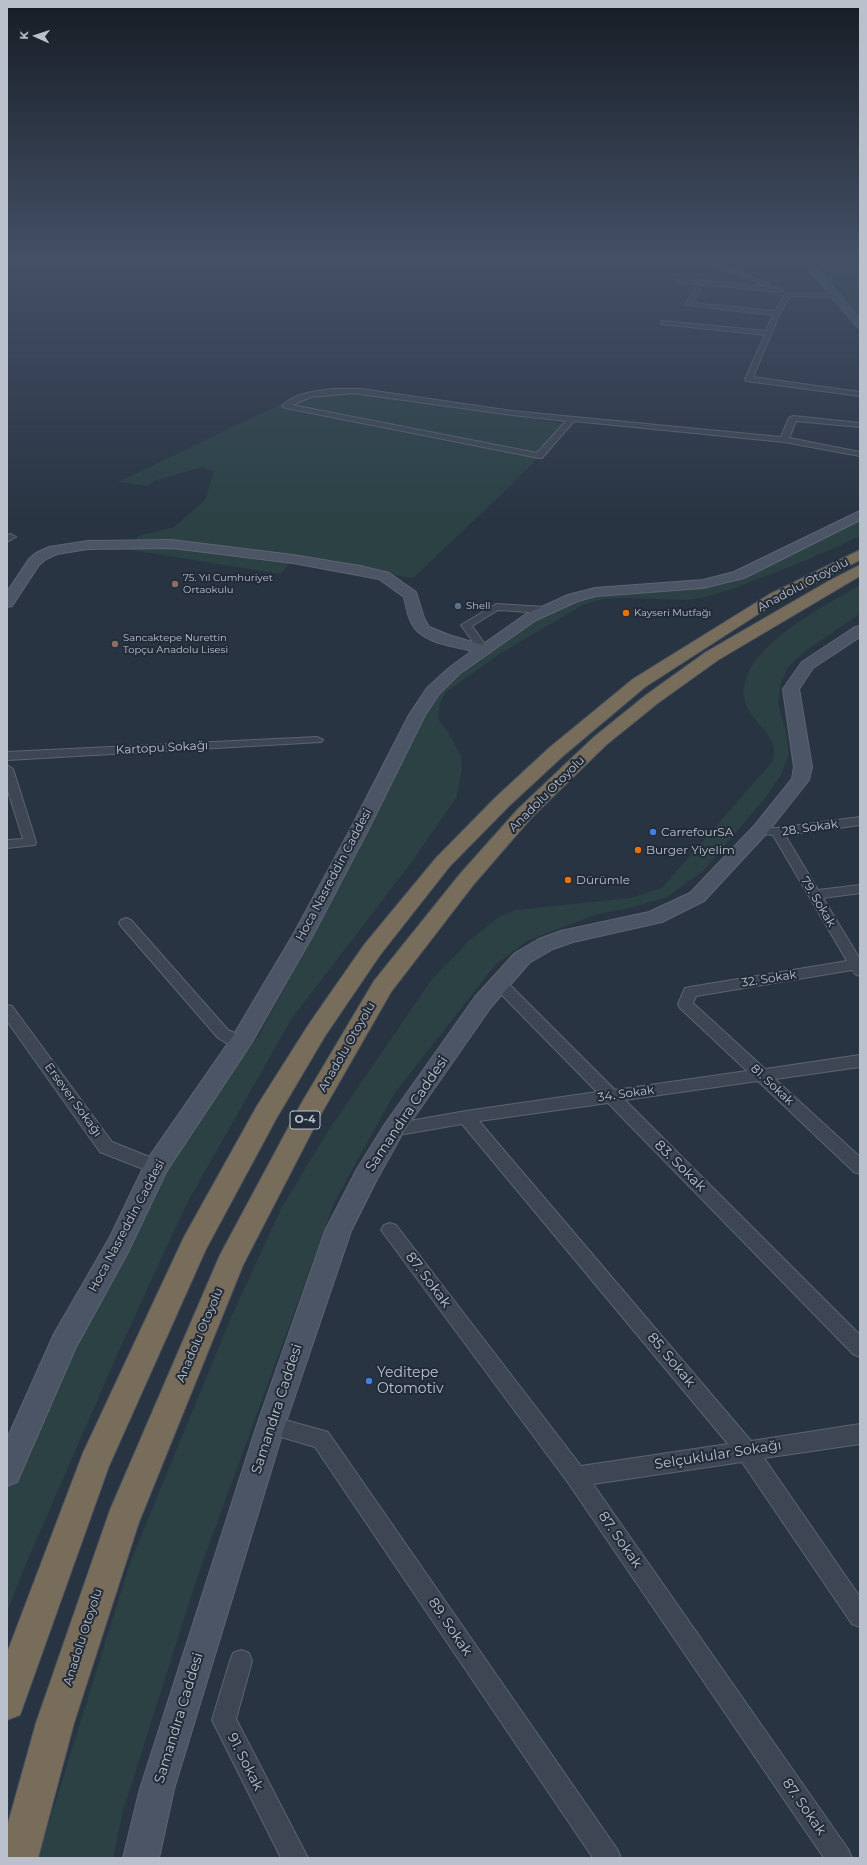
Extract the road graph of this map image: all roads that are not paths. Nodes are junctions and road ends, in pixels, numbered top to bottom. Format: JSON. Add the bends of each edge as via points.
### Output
{"nodes":[{"id":1,"x":763,"y":346,"type":"edge"},
{"id":2,"x":860,"y":394,"type":"edge"},
{"id":3,"x":572,"y":419,"type":"junction"},
{"id":4,"x":860,"y":425,"type":"edge"},
{"id":5,"x":784,"y":440,"type":"junction"},
{"id":6,"x":860,"y":454,"type":"edge"},
{"id":7,"x":860,"y":515,"type":"edge"},
{"id":8,"x":860,"y":554,"type":"edge"},
{"id":9,"x":860,"y":570,"type":"edge"},
{"id":10,"x":7,"y":603,"type":"edge"},
{"id":11,"x":545,"y":610,"type":"junction"},
{"id":12,"x":860,"y":630,"type":"edge"},
{"id":13,"x":484,"y":650,"type":"junction"},
{"id":14,"x":317,"y":740,"type":"dead end"},
{"id":15,"x":7,"y":756,"type":"edge"},
{"id":16,"x":7,"y":769,"type":"edge"},
{"id":17,"x":12,"y":798,"type":"edge"},
{"id":18,"x":860,"y":821,"type":"edge"},
{"id":19,"x":769,"y":831,"type":"junction"},
{"id":20,"x":7,"y":844,"type":"edge"},
{"id":21,"x":860,"y":889,"type":"edge"},
{"id":22,"x":814,"y":895,"type":"junction"},
{"id":23,"x":126,"y":923,"type":"dead end"},
{"id":24,"x":859,"y":967,"type":"edge"},
{"id":25,"x":500,"y":984,"type":"junction"},
{"id":26,"x":685,"y":1004,"type":"joint"},
{"id":27,"x":7,"y":1010,"type":"edge"},
{"id":28,"x":241,"y":1042,"type":"junction"},
{"id":29,"x":860,"y":1061,"type":"edge"},
{"id":30,"x":761,"y":1075,"type":"junction"},
{"id":31,"x":610,"y":1096,"type":"junction"},
{"id":32,"x":466,"y":1117,"type":"junction"},
{"id":33,"x":393,"y":1130,"type":"junction"},
{"id":34,"x":857,"y":1160,"type":"edge"},
{"id":35,"x":156,"y":1168,"type":"junction"},
{"id":36,"x":390,"y":1230,"type":"dead end"},
{"id":37,"x":860,"y":1348,"type":"edge"},
{"id":38,"x":271,"y":1425,"type":"junction"},
{"id":39,"x":860,"y":1434,"type":"edge"},
{"id":40,"x":747,"y":1451,"type":"junction"},
{"id":41,"x":7,"y":1472,"type":"edge"},
{"id":42,"x":576,"y":1476,"type":"junction"},
{"id":43,"x":860,"y":1616,"type":"edge"},
{"id":44,"x":241,"y":1661,"type":"dead end"},
{"id":45,"x":7,"y":1702,"type":"edge"},
{"id":46,"x":18,"y":1858,"type":"edge"},
{"id":47,"x":141,"y":1858,"type":"edge"},
{"id":48,"x":295,"y":1858,"type":"edge"},
{"id":49,"x":608,"y":1858,"type":"edge"},
{"id":50,"x":839,"y":1858,"type":"edge"}],
"edges":[{"from":1,"to":2,"type":"street","via":[[749,379]]},
{"from":3,"to":3,"type":"street","via":[[539,456],[286,406],[288,403],[315,394],[346,390]]},
{"from":3,"to":5,"type":"street"},
{"from":4,"to":5,"type":"street","via":[[793,418]]},
{"from":5,"to":6,"type":"street"},
{"from":7,"to":11,"type":"main road","name":"Hoca Nasreddin Caddesi","via":[[739,575],[676,587],[595,592]]},
{"from":8,"to":45,"type":"highway","name":"Anadolu Otoyolu","via":[[775,597],[628,692],[556,752],[502,802],[443,862],[372,950],[317,1030],[270,1107],[194,1245],[94,1464]]},
{"from":9,"to":46,"type":"highway","name":"Anadolu Otoyolu","number":"O-4","via":[[712,656],[652,699],[600,741],[526,813],[467,879],[382,987],[310,1111],[230,1263],[122,1522],[55,1723]]},
{"from":10,"to":13,"type":"main road","via":[[34,562],[50,551],[88,545],[172,544],[293,559],[384,576],[411,595],[416,616],[424,630]]},
{"from":11,"to":13,"type":"main road","name":"Hoca Nasreddin Caddesi"},
{"from":11,"to":13,"type":"street","via":[[496,607],[466,625]]},
{"from":12,"to":19,"type":"main road","name":"Samandıra Caddesi","via":[[807,665],[791,689],[803,767],[800,780]]},
{"from":13,"to":28,"type":"main road","name":"Hoca Nasreddin Caddesi","via":[[454,671],[433,691],[417,715],[314,914]]},
{"from":14,"to":15,"type":"street","name":"Kartopu Sokağı"},
{"from":16,"to":17,"type":"street"},
{"from":17,"to":20,"type":"street","via":[[30,842]]},
{"from":18,"to":19,"type":"street","name":"28. Sokak"},
{"from":19,"to":22,"type":"street","name":"79. Sokak"},
{"from":19,"to":25,"type":"main road","name":"Samandıra Caddesi","via":[[697,897],[655,917],[568,936],[546,944],[522,958]]},
{"from":21,"to":22,"type":"street"},
{"from":22,"to":24,"type":"street","name":"79. Sokak"},
{"from":23,"to":28,"type":"street","via":[[223,1034]]},
{"from":24,"to":26,"type":"street","name":"32. Sokak","via":[[690,992]]},
{"from":25,"to":31,"type":"street","name":"83. Sokak"},
{"from":25,"to":33,"type":"main road","name":"Samandıra Caddesi","via":[[483,1002]]},
{"from":26,"to":30,"type":"street","name":"81. Sokak"},
{"from":27,"to":35,"type":"street","name":"Ersever Sokağı","via":[[106,1147]]},
{"from":28,"to":35,"type":"main road","name":"Hoca Nasreddin Caddesi"},
{"from":29,"to":30,"type":"street","name":"34. Sokak"},
{"from":30,"to":31,"type":"street","name":"34. Sokak"},
{"from":30,"to":34,"type":"street","name":"81. Sokak"},
{"from":31,"to":32,"type":"street","name":"34. Sokak"},
{"from":31,"to":37,"type":"street","name":"83. Sokak"},
{"from":32,"to":33,"type":"street","name":"34. Sokak"},
{"from":32,"to":40,"type":"street","name":"85. Sokak"},
{"from":33,"to":38,"type":"main road","name":"Samandıra Caddesi","via":[[338,1231]]},
{"from":35,"to":41,"type":"main road","name":"Hoca Nasreddin Caddesi","via":[[119,1244],[64,1343]]},
{"from":36,"to":42,"type":"street","name":"87. Sokak"},
{"from":38,"to":47,"type":"main road","name":"Samandıra Caddesi","via":[[157,1789]]},
{"from":38,"to":49,"type":"street","name":"89. Sokak","via":[[321,1439]]},
{"from":39,"to":40,"type":"street","name":"Selçuklular Sokağı"},
{"from":40,"to":42,"type":"street","name":"Selçuklular Sokağı"},
{"from":40,"to":43,"type":"street","name":"85. Sokak"},
{"from":42,"to":50,"type":"street","name":"87. Sokak"},
{"from":44,"to":48,"type":"street","name":"91. Sokak","via":[[224,1720]]}]}
